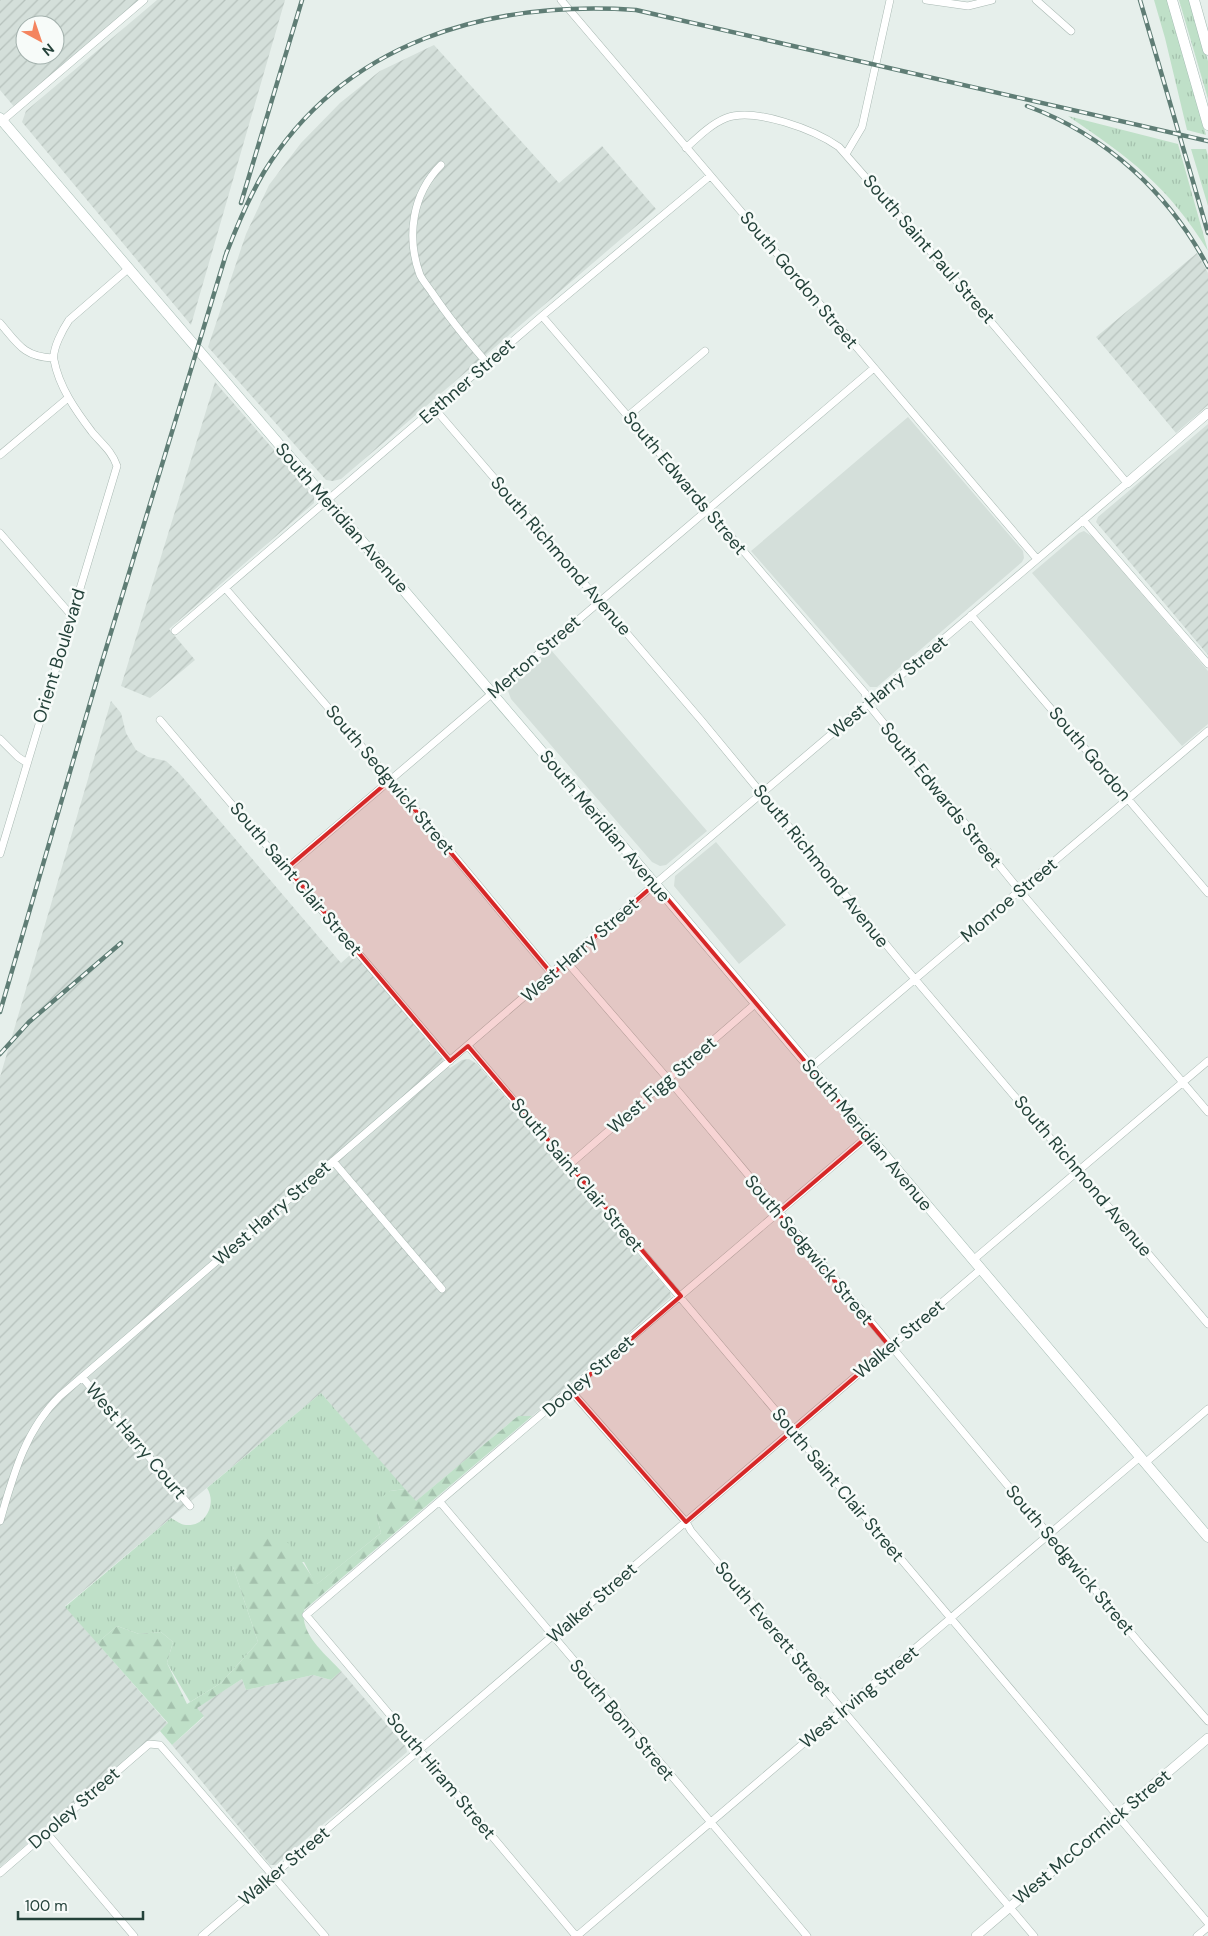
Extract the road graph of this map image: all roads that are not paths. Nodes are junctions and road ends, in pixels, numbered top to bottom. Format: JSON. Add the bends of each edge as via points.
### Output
{"nodes":[{"id":1,"x":144,"y":0,"type":"edge"},
{"id":2,"x":561,"y":0,"type":"edge"},
{"id":3,"x":890,"y":0,"type":"edge"},
{"id":4,"x":926,"y":0,"type":"edge"},
{"id":5,"x":992,"y":0,"type":"edge"},
{"id":6,"x":1036,"y":0,"type":"edge"},
{"id":7,"x":1172,"y":0,"type":"edge"},
{"id":8,"x":1194,"y":0,"type":"edge"},
{"id":9,"x":1070,"y":31,"type":"dead end"},
{"id":10,"x":1208,"y":50,"type":"edge"},
{"id":11,"x":1,"y":120,"type":"edge"},
{"id":12,"x":1208,"y":125,"type":"edge"},
{"id":13,"x":686,"y":148,"type":"junction"},
{"id":14,"x":846,"y":154,"type":"junction"},
{"id":15,"x":442,"y":165,"type":"dead end"},
{"id":16,"x":710,"y":176,"type":"junction"},
{"id":17,"x":128,"y":269,"type":"junction"},
{"id":18,"x":542,"y":316,"type":"junction"},
{"id":19,"x":0,"y":323,"type":"edge"},
{"id":20,"x":705,"y":351,"type":"dead end"},
{"id":21,"x":53,"y":358,"type":"junction"},
{"id":22,"x":487,"y":363,"type":"junction"},
{"id":23,"x":874,"y":368,"type":"junction"},
{"id":24,"x":68,"y":398,"type":"junction"},
{"id":25,"x":435,"y":409,"type":"junction"},
{"id":26,"x":1208,"y":413,"type":"edge"},
{"id":27,"x":628,"y":416,"type":"junction"},
{"id":28,"x":0,"y":455,"type":"edge"},
{"id":29,"x":1127,"y":483,"type":"junction"},
{"id":30,"x":328,"y":502,"type":"junction"},
{"id":31,"x":707,"y":508,"type":"junction"},
{"id":32,"x":1084,"y":520,"type":"junction"},
{"id":33,"x":0,"y":534,"type":"edge"},
{"id":34,"x":1037,"y":560,"type":"junction"},
{"id":35,"x":226,"y":589,"type":"junction"},
{"id":36,"x":599,"y":601,"type":"junction"},
{"id":37,"x":972,"y":615,"type":"junction"},
{"id":38,"x":72,"y":616,"type":"junction"},
{"id":39,"x":176,"y":631,"type":"dead end"},
{"id":40,"x":1208,"y":664,"type":"edge"},
{"id":41,"x":492,"y":693,"type":"junction"},
{"id":42,"x":868,"y":704,"type":"junction"},
{"id":43,"x":160,"y":720,"type":"dead end"},
{"id":44,"x":1208,"y":731,"type":"edge"},
{"id":45,"x":0,"y":738,"type":"edge"},
{"id":46,"x":27,"y":763,"type":"junction"},
{"id":47,"x":390,"y":780,"type":"junction"},
{"id":48,"x":762,"y":794,"type":"junction"},
{"id":49,"x":1128,"y":800,"type":"junction"},
{"id":50,"x":0,"y":854,"type":"edge"},
{"id":51,"x":286,"y":868,"type":"junction"},
{"id":52,"x":655,"y":884,"type":"junction"},
{"id":53,"x":1020,"y":891,"type":"junction"},
{"id":54,"x":1208,"y":893,"type":"edge"},
{"id":55,"x":566,"y":961,"type":"junction"},
{"id":56,"x":552,"y":974,"type":"junction"},
{"id":57,"x":915,"y":980,"type":"junction"},
{"id":58,"x":755,"y":1004,"type":"junction"},
{"id":59,"x":468,"y":1046,"type":"junction"},
{"id":60,"x":450,"y":1061,"type":"junction"},
{"id":61,"x":1208,"y":1061,"type":"edge"},
{"id":62,"x":810,"y":1068,"type":"junction"},
{"id":63,"x":668,"y":1079,"type":"junction"},
{"id":64,"x":1183,"y":1082,"type":"junction"},
{"id":65,"x":1208,"y":1112,"type":"edge"},
{"id":66,"x":868,"y":1136,"type":"junction"},
{"id":67,"x":333,"y":1161,"type":"junction"},
{"id":68,"x":569,"y":1165,"type":"junction"},
{"id":69,"x":1079,"y":1171,"type":"junction"},
{"id":70,"x":778,"y":1213,"type":"junction"},
{"id":71,"x":974,"y":1260,"type":"junction"},
{"id":72,"x":981,"y":1269,"type":"junction"},
{"id":73,"x":442,"y":1289,"type":"dead end"},
{"id":74,"x":680,"y":1296,"type":"junction"},
{"id":75,"x":1208,"y":1324,"type":"edge"},
{"id":76,"x":890,"y":1347,"type":"junction"},
{"id":77,"x":82,"y":1377,"type":"junction"},
{"id":78,"x":571,"y":1391,"type":"junction"},
{"id":79,"x":1208,"y":1409,"type":"edge"},
{"id":80,"x":793,"y":1430,"type":"junction"},
{"id":81,"x":1142,"y":1460,"type":"junction"},
{"id":82,"x":440,"y":1502,"type":"junction"},
{"id":83,"x":190,"y":1506,"type":"dead end"},
{"id":84,"x":0,"y":1521,"type":"edge"},
{"id":85,"x":686,"y":1522,"type":"junction"},
{"id":86,"x":1049,"y":1535,"type":"junction"},
{"id":87,"x":1208,"y":1537,"type":"edge"},
{"id":88,"x":306,"y":1615,"type":"joint"},
{"id":89,"x":950,"y":1620,"type":"junction"},
{"id":90,"x":552,"y":1637,"type":"junction"},
{"id":91,"x":842,"y":1711,"type":"junction"},
{"id":92,"x":1208,"y":1722,"type":"edge"},
{"id":93,"x":1208,"y":1738,"type":"edge"},
{"id":94,"x":419,"y":1750,"type":"junction"},
{"id":95,"x":1116,"y":1816,"type":"junction"},
{"id":96,"x":710,"y":1823,"type":"junction"},
{"id":97,"x":46,"y":1832,"type":"junction"},
{"id":98,"x":0,"y":1873,"type":"edge"},
{"id":99,"x":273,"y":1875,"type":"junction"},
{"id":100,"x":1010,"y":1907,"type":"junction"},
{"id":101,"x":1208,"y":1925,"type":"edge"},
{"id":102,"x":134,"y":1936,"type":"edge"},
{"id":103,"x":202,"y":1936,"type":"edge"},
{"id":104,"x":325,"y":1936,"type":"edge"},
{"id":105,"x":577,"y":1936,"type":"edge"},
{"id":106,"x":806,"y":1936,"type":"edge"},
{"id":107,"x":976,"y":1936,"type":"edge"},
{"id":108,"x":1034,"y":1936,"type":"edge"},
{"id":109,"x":1197,"y":1936,"type":"edge"}],
"edges":[{"from":1,"to":11,"type":"street"},
{"from":2,"to":13,"type":"street","name":"South Gordon Street"},
{"from":3,"to":14,"type":"street","via":[[862,127]]},
{"from":4,"to":5,"type":"street","via":[[968,6]]},
{"from":6,"to":9,"type":"street"},
{"from":7,"to":12,"type":"main road"},
{"from":8,"to":10,"type":"main road"},
{"from":11,"to":17,"type":"main road","name":"South Meridian Avenue"},
{"from":13,"to":14,"type":"street","name":"South Saint Paul Street","via":[[716,123],[743,114],[814,132]]},
{"from":13,"to":16,"type":"street","name":"South Gordon Street"},
{"from":14,"to":29,"type":"street","name":"South Saint Paul Street"},
{"from":15,"to":22,"type":"street","via":[[432,175],[417,203],[411,238],[421,276],[446,314]]},
{"from":16,"to":18,"type":"street","name":"Esthner Street"},
{"from":16,"to":23,"type":"street","name":"South Gordon Street"},
{"from":17,"to":21,"type":"street","via":[[69,320]]},
{"from":17,"to":30,"type":"main road","name":"South Meridian Avenue"},
{"from":18,"to":22,"type":"street","name":"Esthner Street"},
{"from":18,"to":27,"type":"street","name":"South Edwards Street"},
{"from":19,"to":21,"type":"street","via":[[25,352],[40,358]]},
{"from":20,"to":27,"type":"street"},
{"from":21,"to":24,"type":"street"},
{"from":22,"to":25,"type":"street","name":"Esthner Street"},
{"from":23,"to":31,"type":"street","name":"Merton Street"},
{"from":23,"to":34,"type":"street","name":"South Gordon Street"},
{"from":24,"to":28,"type":"street"},
{"from":24,"to":38,"type":"street","name":"Orient Boulevard","via":[[117,466]]},
{"from":25,"to":30,"type":"street","name":"Esthner Street"},
{"from":25,"to":36,"type":"street","name":"South Richmond Avenue"},
{"from":26,"to":29,"type":"street","name":"West Harry Street"},
{"from":27,"to":31,"type":"street","name":"South Edwards Street"},
{"from":29,"to":32,"type":"street","name":"West Harry Street"},
{"from":30,"to":35,"type":"street","name":"Esthner Street"},
{"from":30,"to":41,"type":"main road","name":"South Meridian Avenue"},
{"from":31,"to":36,"type":"street","name":"Merton Street"},
{"from":31,"to":42,"type":"street","name":"South Edwards Street","via":[[865,693]]},
{"from":32,"to":34,"type":"street","name":"West Harry Street"},
{"from":32,"to":40,"type":"street"},
{"from":33,"to":38,"type":"street"},
{"from":34,"to":37,"type":"street","name":"West Harry Street"},
{"from":35,"to":39,"type":"street","name":"Esthner Street"},
{"from":35,"to":47,"type":"street","name":"South Sedgwick Street"},
{"from":36,"to":41,"type":"street","name":"Merton Street"},
{"from":36,"to":48,"type":"street","name":"South Richmond Avenue"},
{"from":37,"to":42,"type":"street","name":"West Harry Street"},
{"from":37,"to":49,"type":"street","name":"South Gordon"},
{"from":38,"to":46,"type":"street","name":"Orient Boulevard"},
{"from":41,"to":47,"type":"street","name":"Merton Street"},
{"from":41,"to":52,"type":"main road","name":"South Meridian Avenue"},
{"from":42,"to":48,"type":"street","name":"West Harry Street"},
{"from":42,"to":53,"type":"street","name":"South Edwards Street"},
{"from":43,"to":51,"type":"street","name":"South Saint Clair Street"},
{"from":44,"to":49,"type":"street","name":"Monroe Street"},
{"from":45,"to":46,"type":"street"},
{"from":46,"to":50,"type":"street","name":"Orient Boulevard"},
{"from":47,"to":51,"type":"street","name":"Merton Street"},
{"from":47,"to":56,"type":"street","name":"South Sedgwick Street"},
{"from":48,"to":52,"type":"street","name":"West Harry Street"},
{"from":48,"to":57,"type":"street","name":"South Richmond Avenue"},
{"from":49,"to":53,"type":"street","name":"Monroe Street"},
{"from":49,"to":54,"type":"street","name":"South Gordon"},
{"from":51,"to":60,"type":"street","name":"South Saint Clair Street"},
{"from":52,"to":55,"type":"street","name":"West Harry Street"},
{"from":52,"to":58,"type":"main road","name":"South Meridian Avenue"},
{"from":53,"to":57,"type":"street","name":"Monroe Street"},
{"from":53,"to":64,"type":"street","name":"South Edwards Street"},
{"from":55,"to":56,"type":"street","name":"West Harry Street"},
{"from":55,"to":63,"type":"street","name":"South Sedgwick Street"},
{"from":56,"to":59,"type":"street","name":"West Harry Street"},
{"from":57,"to":62,"type":"street","name":"Monroe Street"},
{"from":57,"to":69,"type":"street","name":"South Richmond Avenue"},
{"from":58,"to":62,"type":"main road","name":"South Meridian Avenue"},
{"from":58,"to":63,"type":"street","name":"West Figg Street"},
{"from":59,"to":60,"type":"street","name":"West Harry Street"},
{"from":59,"to":68,"type":"street","name":"South Saint Clair Street"},
{"from":60,"to":67,"type":"street","name":"West Harry Street"},
{"from":61,"to":64,"type":"street"},
{"from":62,"to":66,"type":"main road","name":"South Meridian Avenue"},
{"from":63,"to":68,"type":"street","name":"West Figg Street"},
{"from":63,"to":70,"type":"street","name":"South Sedgwick Street"},
{"from":64,"to":65,"type":"street","name":"South Edwards Street"},
{"from":64,"to":69,"type":"street"},
{"from":66,"to":70,"type":"street","name":"Dooley Street"},
{"from":66,"to":71,"type":"main road","name":"South Meridian Avenue"},
{"from":67,"to":73,"type":"street"},
{"from":67,"to":77,"type":"street","name":"West Harry Street"},
{"from":68,"to":74,"type":"street","name":"South Saint Clair Street"},
{"from":69,"to":71,"type":"street"},
{"from":69,"to":75,"type":"street","name":"South Richmond Avenue"},
{"from":70,"to":74,"type":"street","name":"Dooley Street"},
{"from":70,"to":76,"type":"street","name":"South Sedgwick Street"},
{"from":71,"to":72,"type":"main road","name":"South Meridian Avenue"},
{"from":72,"to":76,"type":"street","name":"Walker Street"},
{"from":72,"to":81,"type":"main road","name":"South Meridian Avenue"},
{"from":74,"to":78,"type":"street","name":"Dooley Street"},
{"from":74,"to":80,"type":"street","name":"South Saint Clair Street"},
{"from":76,"to":80,"type":"street","name":"Walker Street"},
{"from":76,"to":86,"type":"street","name":"South Sedgwick Street"},
{"from":77,"to":83,"type":"street","name":"West Harry Court"},
{"from":77,"to":84,"type":"street","name":"West Harry Street","via":[[50,1406],[33,1430],[17,1463]]},
{"from":78,"to":82,"type":"street","name":"Dooley Street"},
{"from":78,"to":85,"type":"street","name":"South Everett Street"},
{"from":79,"to":81,"type":"street","name":"West Irving Street"},
{"from":80,"to":85,"type":"street","name":"Walker Street"},
{"from":80,"to":89,"type":"street","name":"South Saint Clair Street"},
{"from":81,"to":86,"type":"street","name":"West Irving Street"},
{"from":81,"to":87,"type":"main road","name":"South Meridian Avenue"},
{"from":82,"to":88,"type":"street","name":"Dooley Street"},
{"from":82,"to":90,"type":"street","name":"South Bonn Street"},
{"from":85,"to":90,"type":"street","name":"Walker Street"},
{"from":85,"to":91,"type":"street","name":"South Everett Street","via":[[691,1532]]},
{"from":86,"to":89,"type":"street","name":"West Irving Street"},
{"from":86,"to":92,"type":"street","name":"South Sedgwick Street"},
{"from":88,"to":94,"type":"street","name":"South Hiram Street"},
{"from":89,"to":91,"type":"street","name":"West Irving Street"},
{"from":89,"to":95,"type":"street","name":"South Saint Clair Street"},
{"from":90,"to":94,"type":"street","name":"Walker Street"},
{"from":90,"to":96,"type":"street","name":"South Bonn Street"},
{"from":91,"to":96,"type":"street","name":"West Irving Street"},
{"from":91,"to":100,"type":"street","name":"South Everett Street"},
{"from":93,"to":95,"type":"street","name":"West McCormick Street"},
{"from":94,"to":99,"type":"street","name":"Walker Street"},
{"from":94,"to":105,"type":"street","name":"South Hiram Street"},
{"from":95,"to":100,"type":"street","name":"West McCormick Street"},
{"from":95,"to":101,"type":"street","name":"South Saint Clair Street"},
{"from":96,"to":105,"type":"street","name":"West Irving Street"},
{"from":96,"to":106,"type":"street","name":"South Bonn Street"},
{"from":97,"to":98,"type":"street","name":"Dooley Street"},
{"from":97,"to":99,"type":"street","name":"Dooley Street","via":[[149,1744],[160,1745]]},
{"from":97,"to":102,"type":"street"},
{"from":99,"to":103,"type":"street","name":"Walker Street"},
{"from":99,"to":104,"type":"street"},
{"from":100,"to":107,"type":"street","name":"West McCormick Street"},
{"from":100,"to":108,"type":"street","name":"South Everett Street"},
{"from":101,"to":109,"type":"street"}]}
